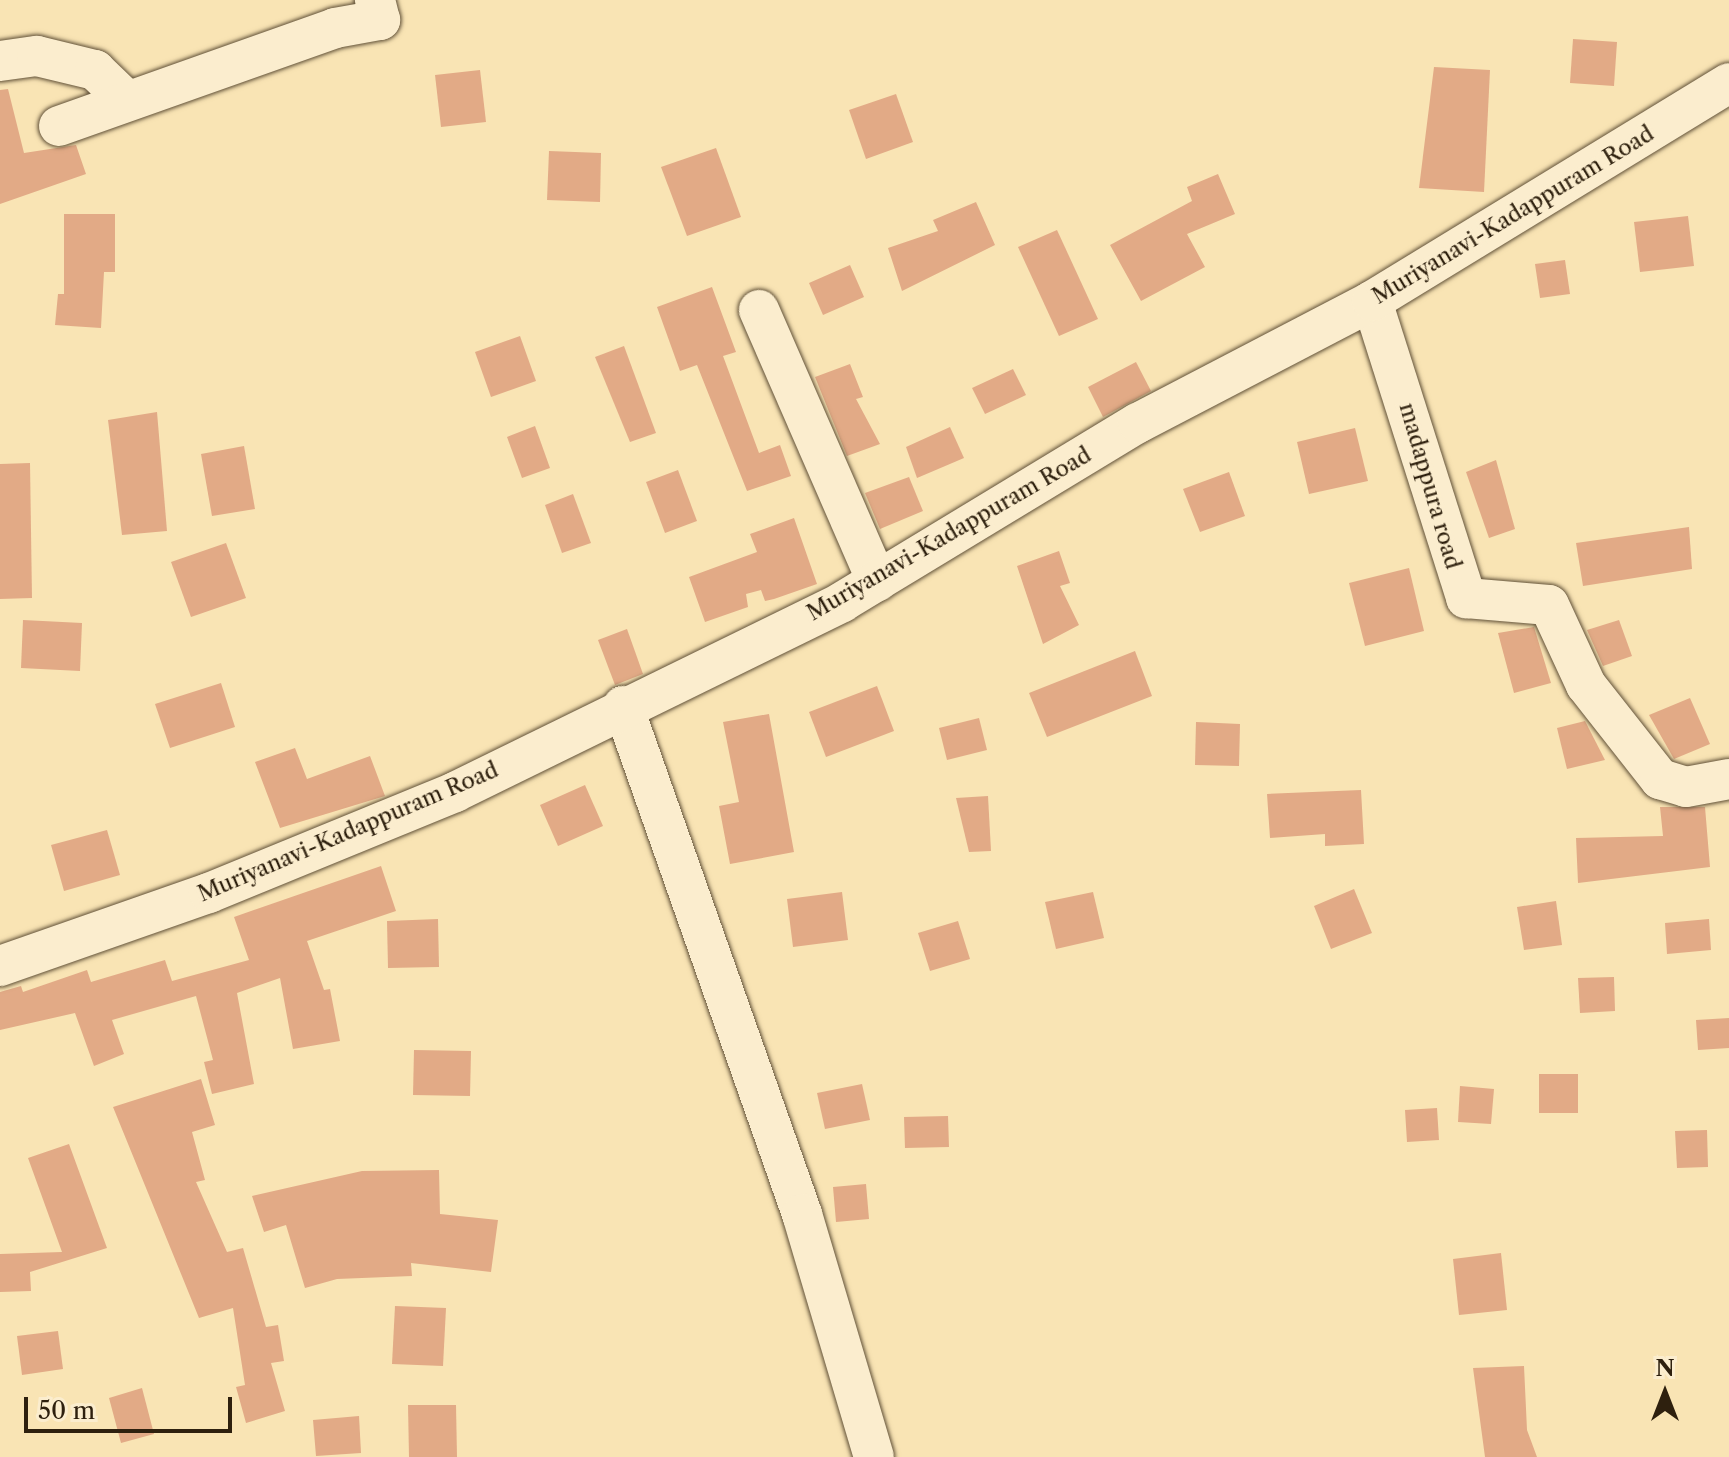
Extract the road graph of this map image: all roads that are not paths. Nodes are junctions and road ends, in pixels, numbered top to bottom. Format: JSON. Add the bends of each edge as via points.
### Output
{"nodes":[{"id":1,"x":375,"y":0,"type":"edge"},
{"id":2,"x":0,"y":61,"type":"edge"},
{"id":3,"x":1729,"y":83,"type":"edge"},
{"id":4,"x":126,"y":100,"type":"junction"},
{"id":5,"x":59,"y":126,"type":"dead end"},
{"id":6,"x":1372,"y":301,"type":"junction"},
{"id":7,"x":759,"y":310,"type":"dead end"},
{"id":8,"x":877,"y":581,"type":"junction"},
{"id":9,"x":623,"y":706,"type":"junction"},
{"id":10,"x":1729,"y":779,"type":"edge"},
{"id":11,"x":0,"y":966,"type":"edge"},
{"id":12,"x":874,"y":1457,"type":"edge"}],
"edges":[{"from":1,"to":4,"type":"street","via":[[380,20],[335,28]]},
{"from":2,"to":4,"type":"street","via":[[37,56],[95,70]]},
{"from":3,"to":6,"type":"street","name":"Muriyanavi-Kadappuram Road"},
{"from":4,"to":5,"type":"street"},
{"from":6,"to":8,"type":"street","name":"Muriyanavi-Kadappuram Road","via":[[1138,423]]},
{"from":6,"to":10,"type":"street","name":"madappura road","via":[[1466,598],[1549,605],[1586,685],[1660,779],[1686,787]]},
{"from":7,"to":8,"type":"street"},
{"from":8,"to":9,"type":"street","name":"Muriyanavi-Kadappuram Road"},
{"from":9,"to":11,"type":"street","name":"Muriyanavi-Kadappuram Road","via":[[441,798],[209,893]]},
{"from":9,"to":12,"type":"street","via":[[802,1214]]}]}
